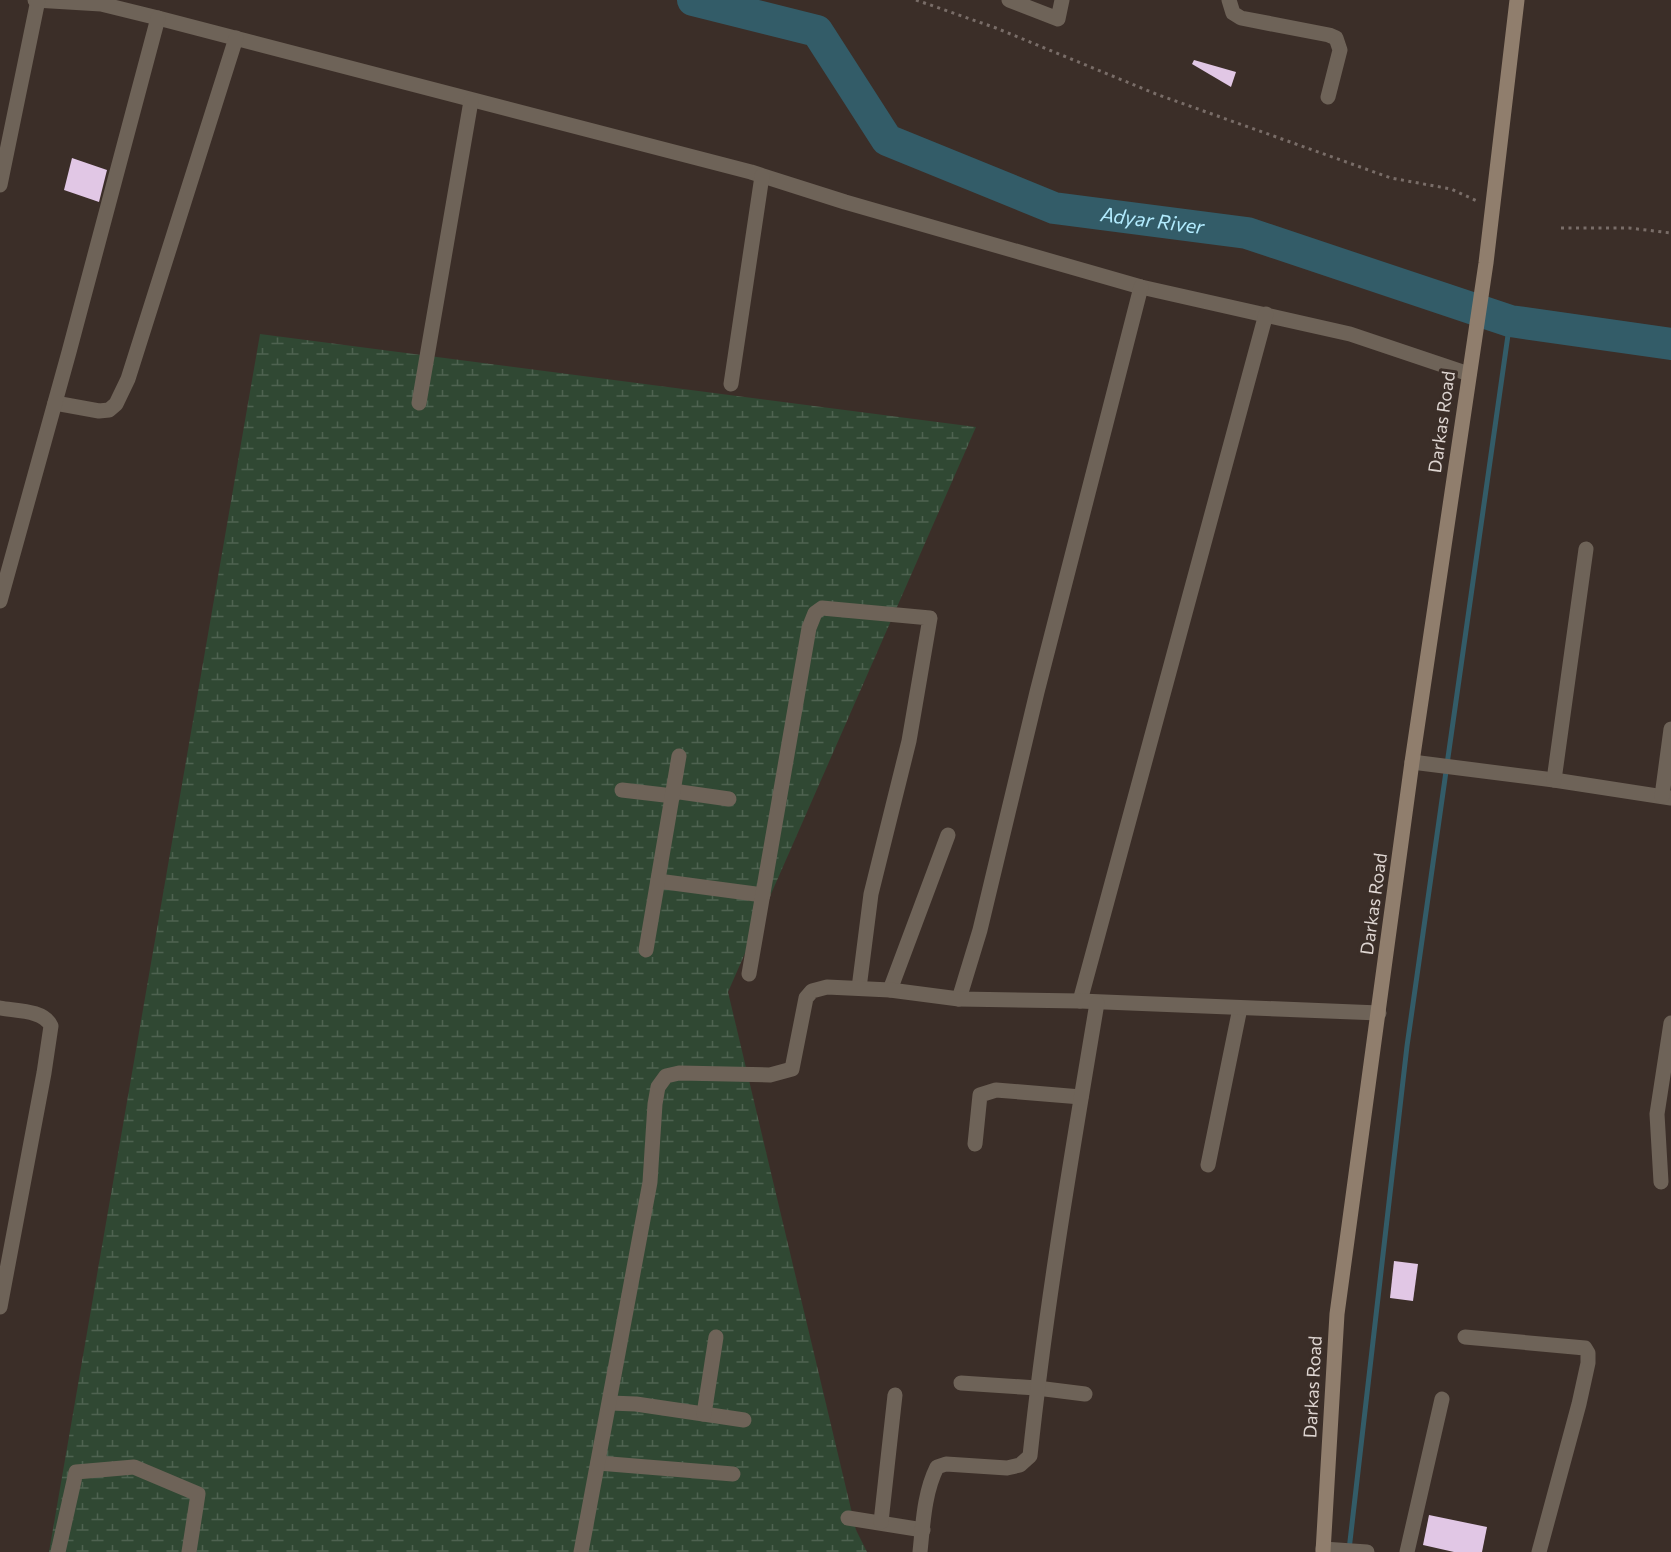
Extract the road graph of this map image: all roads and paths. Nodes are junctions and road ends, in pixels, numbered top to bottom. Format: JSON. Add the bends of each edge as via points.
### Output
{"nodes":[{"id":1,"x":37,"y":0,"type":"edge"},
{"id":2,"x":916,"y":0,"type":"edge"},
{"id":3,"x":1009,"y":0,"type":"edge"},
{"id":4,"x":1062,"y":0,"type":"edge"},
{"id":5,"x":1229,"y":0,"type":"edge"},
{"id":6,"x":1517,"y":0,"type":"edge"},
{"id":7,"x":158,"y":18,"type":"junction"},
{"id":8,"x":236,"y":38,"type":"junction"},
{"id":9,"x":1328,"y":97,"type":"dead end"},
{"id":10,"x":471,"y":100,"type":"junction"},
{"id":11,"x":762,"y":176,"type":"junction"},
{"id":12,"x":0,"y":185,"type":"edge"},
{"id":13,"x":1492,"y":208,"type":"junction"},
{"id":14,"x":1561,"y":228,"type":"dead end"},
{"id":15,"x":1671,"y":233,"type":"edge"},
{"id":16,"x":1141,"y":287,"type":"junction"},
{"id":17,"x":1266,"y":314,"type":"junction"},
{"id":18,"x":1469,"y":374,"type":"junction"},
{"id":19,"x":730,"y":384,"type":"dead end"},
{"id":20,"x":55,"y":403,"type":"junction"},
{"id":21,"x":419,"y":404,"type":"dead end"},
{"id":22,"x":1586,"y":549,"type":"dead end"},
{"id":23,"x":0,"y":601,"type":"edge"},
{"id":24,"x":1671,"y":729,"type":"edge"},
{"id":25,"x":680,"y":756,"type":"dead end"},
{"id":26,"x":1412,"y":762,"type":"junction"},
{"id":27,"x":1554,"y":780,"type":"junction"},
{"id":28,"x":622,"y":790,"type":"dead end"},
{"id":29,"x":673,"y":794,"type":"junction"},
{"id":30,"x":1666,"y":797,"type":"edge"},
{"id":31,"x":729,"y":799,"type":"dead end"},
{"id":32,"x":948,"y":835,"type":"dead end"},
{"id":33,"x":658,"y":881,"type":"junction"},
{"id":34,"x":763,"y":895,"type":"junction"},
{"id":35,"x":646,"y":950,"type":"dead end"},
{"id":36,"x":749,"y":974,"type":"dead end"},
{"id":37,"x":859,"y":988,"type":"junction"},
{"id":38,"x":890,"y":990,"type":"junction"},
{"id":39,"x":959,"y":999,"type":"junction"},
{"id":40,"x":1080,"y":1001,"type":"junction"},
{"id":41,"x":1097,"y":1003,"type":"junction"},
{"id":42,"x":0,"y":1008,"type":"edge"},
{"id":43,"x":1240,"y":1008,"type":"junction"},
{"id":44,"x":1379,"y":1013,"type":"junction"},
{"id":45,"x":1671,"y":1023,"type":"edge"},
{"id":46,"x":1081,"y":1096,"type":"junction"},
{"id":47,"x":975,"y":1144,"type":"dead end"},
{"id":48,"x":1208,"y":1165,"type":"dead end"},
{"id":49,"x":1661,"y":1182,"type":"dead end"},
{"id":50,"x":0,"y":1307,"type":"edge"},
{"id":51,"x":716,"y":1337,"type":"dead end"},
{"id":52,"x":1465,"y":1338,"type":"dead end"},
{"id":53,"x":961,"y":1383,"type":"dead end"},
{"id":54,"x":1037,"y":1388,"type":"junction"},
{"id":55,"x":1085,"y":1394,"type":"dead end"},
{"id":56,"x":895,"y":1395,"type":"dead end"},
{"id":57,"x":1442,"y":1399,"type":"dead end"},
{"id":58,"x":610,"y":1403,"type":"junction"},
{"id":59,"x":704,"y":1414,"type":"junction"},
{"id":60,"x":744,"y":1420,"type":"dead end"},
{"id":61,"x":598,"y":1463,"type":"junction"},
{"id":62,"x":733,"y":1474,"type":"dead end"},
{"id":63,"x":848,"y":1518,"type":"dead end"},
{"id":64,"x":881,"y":1522,"type":"junction"},
{"id":65,"x":922,"y":1530,"type":"junction"},
{"id":66,"x":1323,"y":1550,"type":"edge"},
{"id":67,"x":58,"y":1552,"type":"edge"},
{"id":68,"x":189,"y":1552,"type":"edge"},
{"id":69,"x":581,"y":1552,"type":"edge"},
{"id":70,"x":920,"y":1552,"type":"edge"},
{"id":71,"x":1365,"y":1552,"type":"edge"},
{"id":72,"x":1407,"y":1552,"type":"edge"},
{"id":73,"x":1539,"y":1552,"type":"edge"}],
"edges":[{"from":1,"to":7,"type":"street","via":[[101,4]]},
{"from":1,"to":12,"type":"street"},
{"from":2,"to":13,"type":"path","via":[[996,28],[1156,94],[1391,178],[1451,189]]},
{"from":3,"to":4,"type":"street","via":[[1058,19]]},
{"from":5,"to":9,"type":"street","via":[[1233,13],[1241,18],[1336,38],[1341,50]]},
{"from":6,"to":13,"type":"main road","name":"Darkas Road"},
{"from":7,"to":8,"type":"street"},
{"from":7,"to":20,"type":"street"},
{"from":8,"to":10,"type":"street"},
{"from":8,"to":20,"type":"street","via":[[128,380],[109,410]]},
{"from":10,"to":11,"type":"street"},
{"from":10,"to":21,"type":"street"},
{"from":11,"to":16,"type":"street"},
{"from":11,"to":19,"type":"street"},
{"from":13,"to":18,"type":"main road","name":"Darkas Road"},
{"from":14,"to":15,"type":"path","via":[[1629,228]]},
{"from":16,"to":17,"type":"street"},
{"from":16,"to":39,"type":"street"},
{"from":17,"to":18,"type":"street","via":[[1350,334]]},
{"from":17,"to":40,"type":"street"},
{"from":18,"to":26,"type":"main road","name":"Darkas Road"},
{"from":20,"to":23,"type":"street"},
{"from":22,"to":27,"type":"street"},
{"from":24,"to":30,"type":"street"},
{"from":25,"to":29,"type":"street"},
{"from":26,"to":27,"type":"street"},
{"from":26,"to":44,"type":"main road","name":"Darkas Road"},
{"from":27,"to":30,"type":"street"},
{"from":28,"to":29,"type":"street"},
{"from":29,"to":31,"type":"street"},
{"from":29,"to":33,"type":"street"},
{"from":32,"to":38,"type":"street"},
{"from":33,"to":34,"type":"street"},
{"from":33,"to":35,"type":"street"},
{"from":34,"to":36,"type":"street"},
{"from":34,"to":37,"type":"street","via":[[809,628],[815,613],[822,608],[930,618],[909,741],[871,894]]},
{"from":37,"to":38,"type":"street"},
{"from":37,"to":58,"type":"street","via":[[812,990],[806,998],[792,1069],[770,1075],[679,1073],[666,1076],[658,1088],[652,1126],[651,1182]]},
{"from":38,"to":39,"type":"street"},
{"from":39,"to":40,"type":"street"},
{"from":40,"to":41,"type":"street"},
{"from":41,"to":43,"type":"street"},
{"from":41,"to":46,"type":"street"},
{"from":42,"to":50,"type":"street","via":[[41,1016],[51,1026]]},
{"from":43,"to":44,"type":"street"},
{"from":43,"to":48,"type":"street"},
{"from":44,"to":66,"type":"main road","name":"Darkas Road","via":[[1336,1314]]},
{"from":45,"to":49,"type":"street","via":[[1657,1114]]},
{"from":46,"to":47,"type":"street","via":[[996,1090],[980,1095]]},
{"from":46,"to":54,"type":"street"},
{"from":51,"to":59,"type":"street"},
{"from":52,"to":73,"type":"street","via":[[1585,1348],[1588,1353],[1579,1404]]},
{"from":53,"to":54,"type":"street"},
{"from":54,"to":55,"type":"street"},
{"from":54,"to":65,"type":"street","via":[[1030,1456],[1020,1465],[1007,1468],[946,1464],[937,1467]]},
{"from":56,"to":64,"type":"street"},
{"from":57,"to":72,"type":"street"},
{"from":58,"to":59,"type":"street"},
{"from":58,"to":61,"type":"street"},
{"from":59,"to":60,"type":"street"},
{"from":61,"to":62,"type":"street"},
{"from":61,"to":69,"type":"street"},
{"from":63,"to":64,"type":"street"},
{"from":64,"to":65,"type":"street"},
{"from":65,"to":70,"type":"street"},
{"from":66,"to":71,"type":"street"},
{"from":67,"to":68,"type":"street","via":[[76,1472],[135,1467],[198,1494]]}]}
